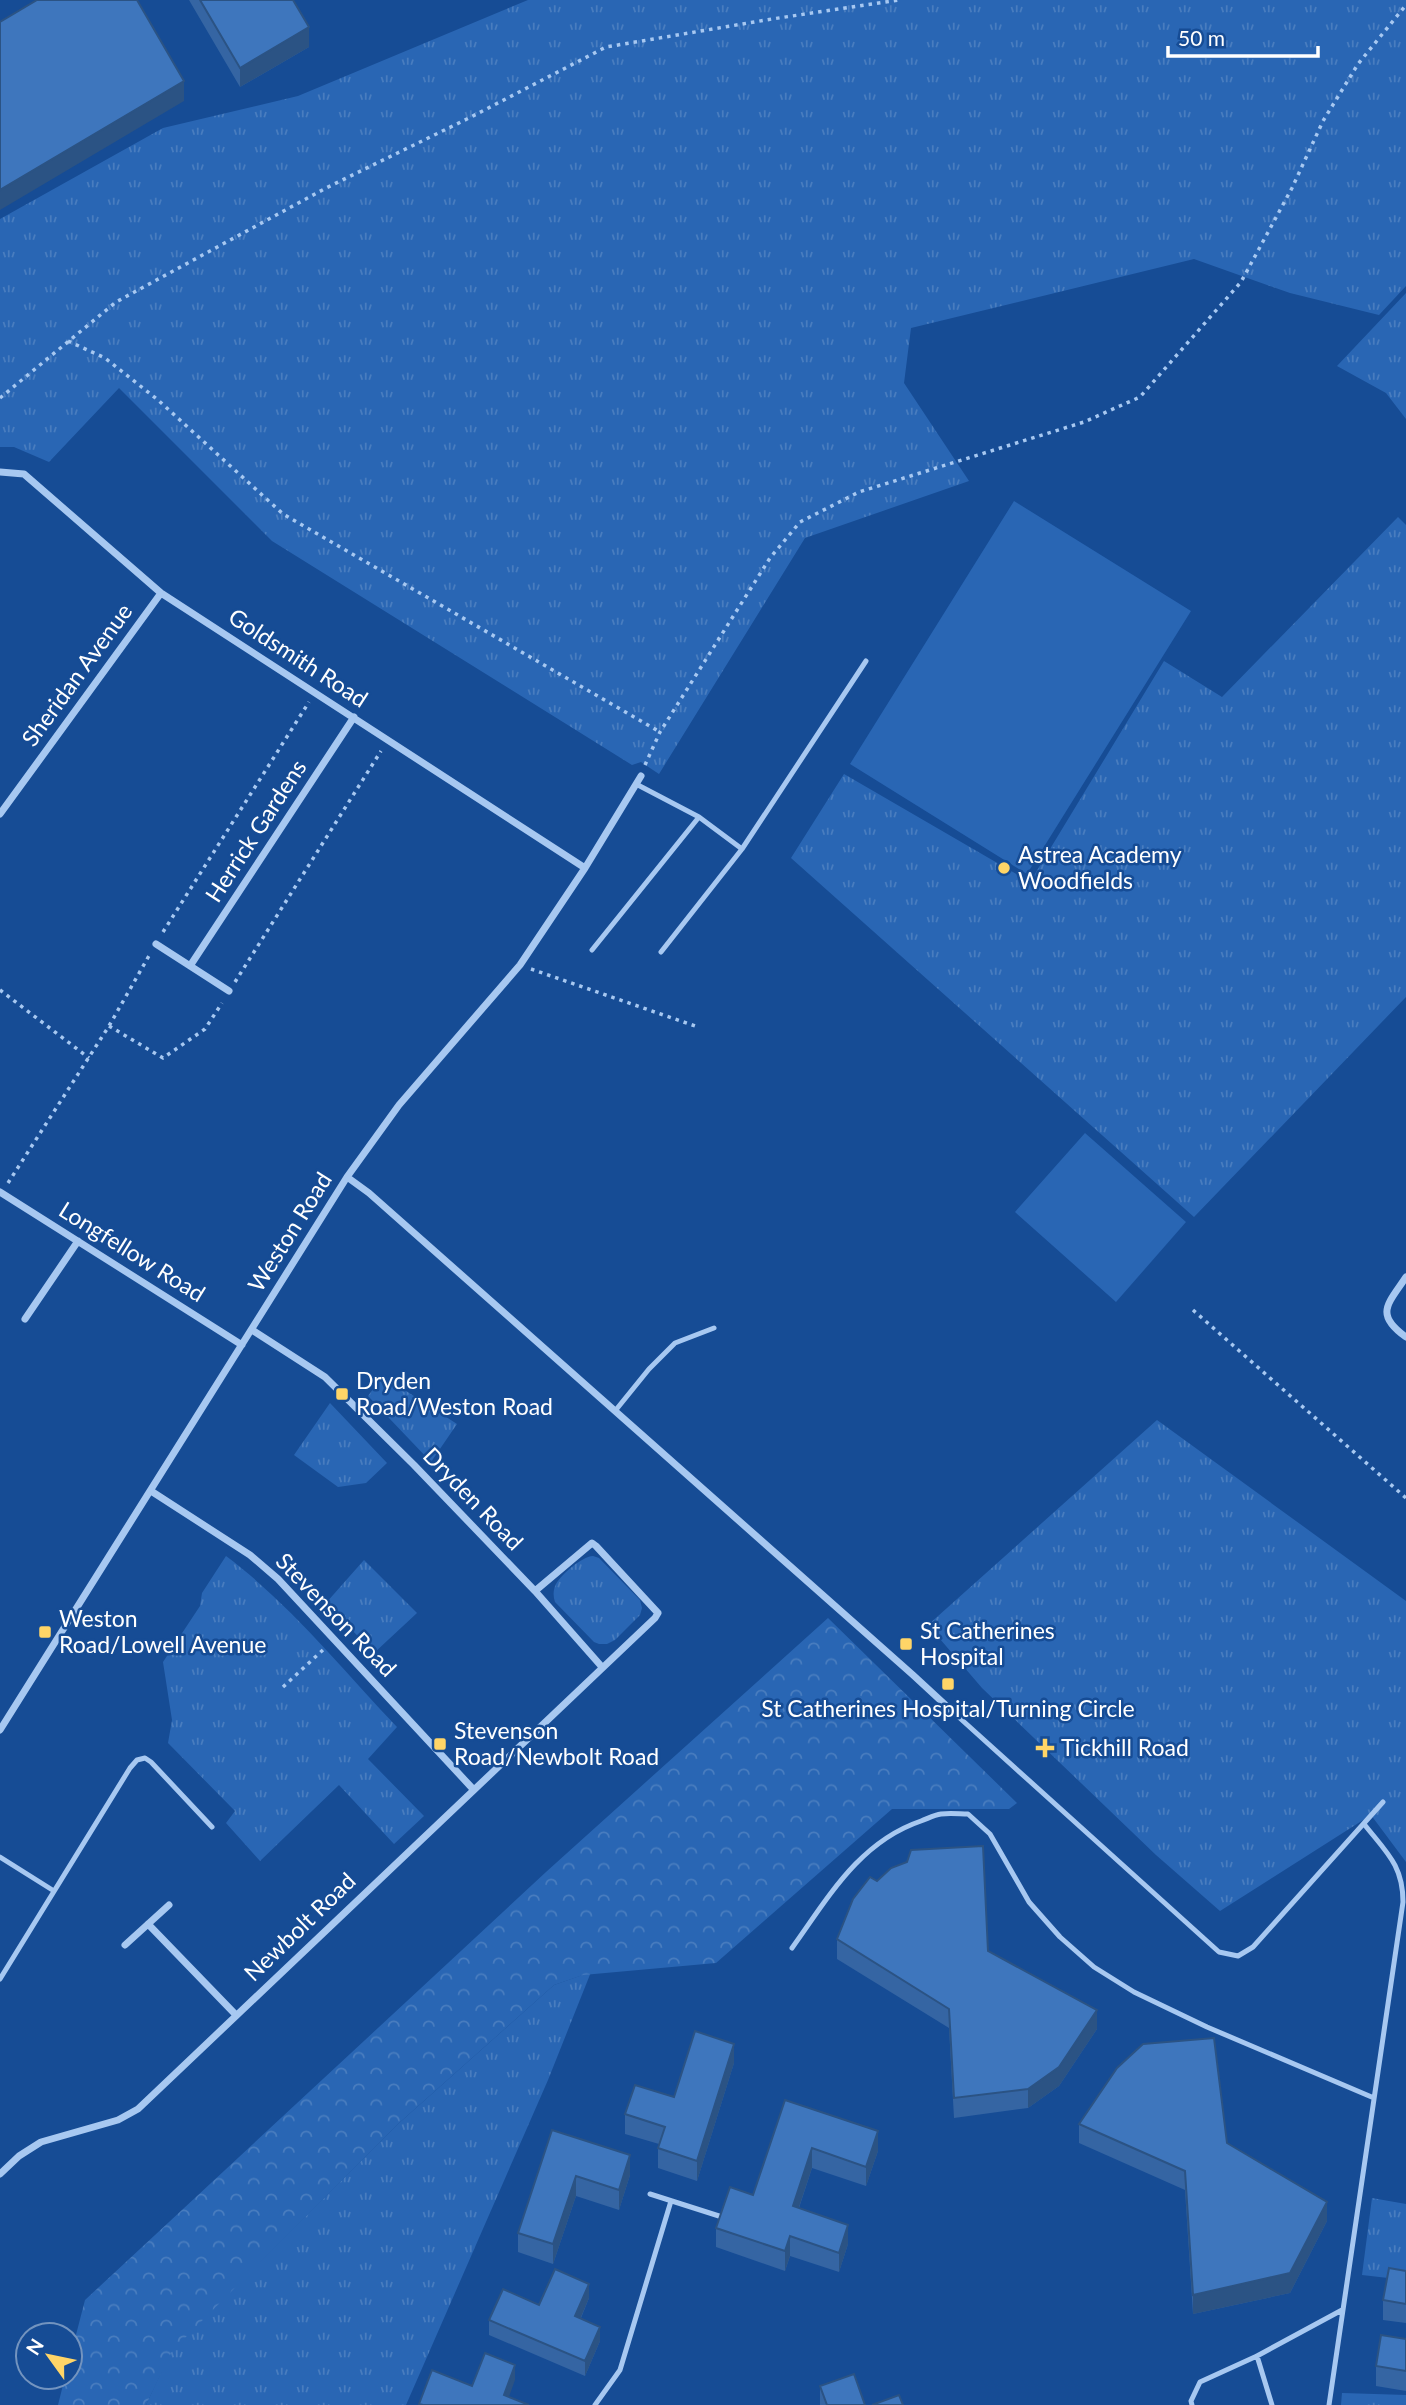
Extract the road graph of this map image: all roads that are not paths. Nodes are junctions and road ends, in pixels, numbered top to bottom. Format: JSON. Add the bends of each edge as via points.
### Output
{"nodes":[{"id":1,"x":0,"y":472,"type":"edge"},
{"id":2,"x":160,"y":593,"type":"junction"},
{"id":3,"x":866,"y":661,"type":"dead end"},
{"id":4,"x":354,"y":717,"type":"junction"},
{"id":5,"x":641,"y":776,"type":"road end"},
{"id":6,"x":636,"y":783,"type":"junction"},
{"id":7,"x":0,"y":814,"type":"edge"},
{"id":8,"x":699,"y":817,"type":"junction"},
{"id":9,"x":742,"y":849,"type":"junction"},
{"id":10,"x":585,"y":868,"type":"junction"},
{"id":11,"x":156,"y":944,"type":"dead end"},
{"id":12,"x":592,"y":950,"type":"dead end"},
{"id":13,"x":661,"y":952,"type":"dead end"},
{"id":14,"x":190,"y":966,"type":"junction"},
{"id":15,"x":229,"y":991,"type":"road end"},
{"id":16,"x":346,"y":1177,"type":"junction"},
{"id":17,"x":0,"y":1192,"type":"edge"},
{"id":18,"x":78,"y":1241,"type":"junction"},
{"id":19,"x":1406,"y":1277,"type":"edge"},
{"id":20,"x":25,"y":1319,"type":"dead end"},
{"id":21,"x":714,"y":1328,"type":"dead end"},
{"id":22,"x":252,"y":1330,"type":"junction"},
{"id":23,"x":1406,"y":1337,"type":"edge"},
{"id":24,"x":242,"y":1345,"type":"junction"},
{"id":25,"x":615,"y":1411,"type":"junction"},
{"id":26,"x":151,"y":1491,"type":"junction"},
{"id":27,"x":535,"y":1591,"type":"junction"},
{"id":28,"x":602,"y":1667,"type":"junction"},
{"id":29,"x":952,"y":1711,"type":"joint"},
{"id":30,"x":0,"y":1730,"type":"edge"},
{"id":31,"x":473,"y":1789,"type":"junction"},
{"id":32,"x":1383,"y":1802,"type":"dead end"},
{"id":33,"x":1364,"y":1824,"type":"junction"},
{"id":34,"x":212,"y":1827,"type":"dead end"},
{"id":35,"x":0,"y":1857,"type":"edge"},
{"id":36,"x":54,"y":1891,"type":"junction"},
{"id":37,"x":169,"y":1905,"type":"dead end"},
{"id":38,"x":148,"y":1924,"type":"junction"},
{"id":39,"x":125,"y":1945,"type":"dead end"},
{"id":40,"x":792,"y":1948,"type":"dead end"},
{"id":41,"x":0,"y":1979,"type":"edge"},
{"id":42,"x":236,"y":2015,"type":"junction"},
{"id":43,"x":1374,"y":2098,"type":"junction"},
{"id":44,"x":0,"y":2174,"type":"edge"},
{"id":45,"x":650,"y":2194,"type":"dead end"},
{"id":46,"x":671,"y":2201,"type":"junction"},
{"id":47,"x":719,"y":2216,"type":"edge"},
{"id":48,"x":1342,"y":2310,"type":"junction"},
{"id":49,"x":1257,"y":2356,"type":"junction"},
{"id":50,"x":594,"y":2405,"type":"edge"},
{"id":51,"x":1192,"y":2405,"type":"edge"},
{"id":52,"x":1272,"y":2405,"type":"edge"},
{"id":53,"x":1329,"y":2405,"type":"edge"}],
"edges":[{"from":1,"to":2,"type":"street","name":"Goldsmith Road","via":[[24,474]]},
{"from":2,"to":4,"type":"street","name":"Goldsmith Road"},
{"from":2,"to":7,"type":"street","name":"Sheridan Avenue"},
{"from":3,"to":9,"type":"lane"},
{"from":4,"to":10,"type":"street","name":"Goldsmith Road"},
{"from":4,"to":14,"type":"street","name":"Herrick Gardens"},
{"from":5,"to":6,"type":"street","name":"Weston Road"},
{"from":6,"to":8,"type":"lane"},
{"from":6,"to":10,"type":"street","name":"Weston Road"},
{"from":8,"to":9,"type":"lane"},
{"from":8,"to":12,"type":"lane"},
{"from":9,"to":13,"type":"lane"},
{"from":10,"to":16,"type":"street","name":"Weston Road","via":[[520,965],[399,1105]]},
{"from":11,"to":14,"type":"street"},
{"from":14,"to":15,"type":"street"},
{"from":16,"to":22,"type":"street","name":"Weston Road"},
{"from":16,"to":25,"type":"street"},
{"from":17,"to":18,"type":"street","name":"Longfellow Road"},
{"from":18,"to":20,"type":"street"},
{"from":18,"to":24,"type":"street","name":"Longfellow Road"},
{"from":19,"to":23,"type":"street","via":[[1386,1317]]},
{"from":21,"to":25,"type":"lane","via":[[675,1343]]},
{"from":22,"to":24,"type":"street","name":"Weston Road"},
{"from":22,"to":27,"type":"street","name":"Dryden Road","via":[[325,1377]]},
{"from":24,"to":26,"type":"street","name":"Weston Road"},
{"from":25,"to":29,"type":"street"},
{"from":26,"to":30,"type":"street","name":"Weston Road"},
{"from":26,"to":31,"type":"street","name":"Stevenson Road","via":[[278,1578]]},
{"from":27,"to":28,"type":"street","name":"Dryden Road"},
{"from":27,"to":28,"type":"street","via":[[592,1543],[656,1608],[655,1618]]},
{"from":28,"to":31,"type":"street","name":"Newbolt Road"},
{"from":29,"to":33,"type":"lane","via":[[1220,1952],[1238,1956],[1253,1947]]},
{"from":31,"to":42,"type":"street","name":"Newbolt Road"},
{"from":32,"to":33,"type":"lane"},
{"from":33,"to":43,"type":"lane","via":[[1395,1864],[1403,1902]]},
{"from":34,"to":36,"type":"lane","via":[[151,1762],[137,1760]]},
{"from":35,"to":36,"type":"lane"},
{"from":36,"to":41,"type":"lane"},
{"from":37,"to":38,"type":"street"},
{"from":38,"to":39,"type":"street"},
{"from":38,"to":42,"type":"street"},
{"from":40,"to":43,"type":"lane","via":[[835,1886],[875,1846],[901,1828],[940,1814],[968,1814],[990,1834],[1029,1902],[1094,1968],[1207,2027]]},
{"from":42,"to":44,"type":"street","name":"Newbolt Road","via":[[138,2109],[118,2120],[41,2142]]},
{"from":43,"to":48,"type":"lane"},
{"from":45,"to":46,"type":"lane"},
{"from":46,"to":47,"type":"lane"},
{"from":46,"to":50,"type":"lane","via":[[620,2370]]},
{"from":48,"to":49,"type":"lane"},
{"from":48,"to":53,"type":"lane"},
{"from":49,"to":51,"type":"lane","via":[[1200,2382]]},
{"from":49,"to":52,"type":"lane"}]}
